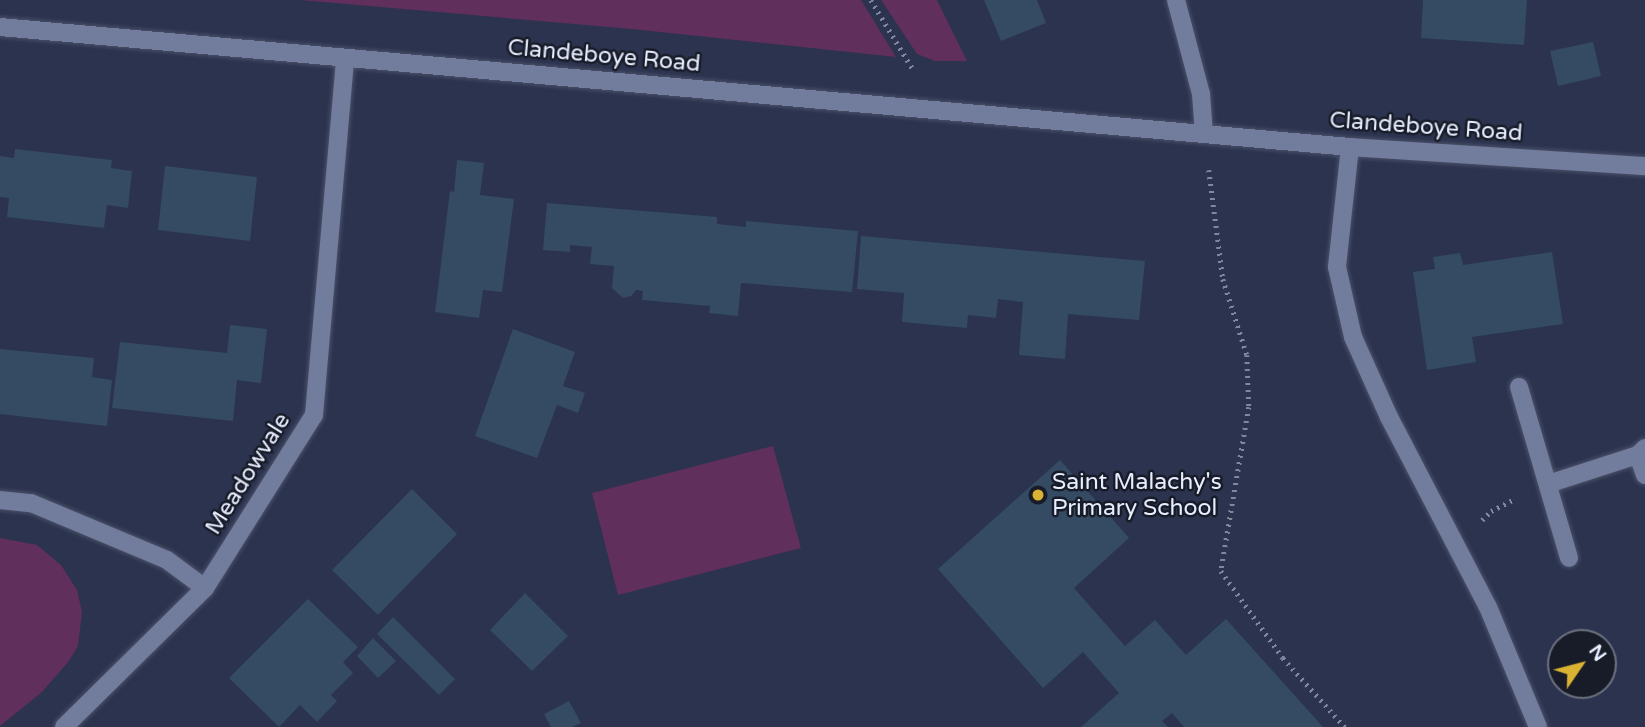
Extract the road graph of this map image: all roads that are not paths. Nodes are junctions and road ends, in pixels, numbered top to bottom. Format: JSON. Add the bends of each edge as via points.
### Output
{"nodes":[{"id":1,"x":1176,"y":0,"type":"edge"},
{"id":2,"x":0,"y":27,"type":"edge"},
{"id":3,"x":345,"y":58,"type":"junction"},
{"id":4,"x":1204,"y":134,"type":"junction"},
{"id":5,"x":1350,"y":147,"type":"junction"},
{"id":6,"x":1645,"y":166,"type":"edge"},
{"id":7,"x":1519,"y":387,"type":"dead end"},
{"id":8,"x":1642,"y":451,"type":"edge"},
{"id":9,"x":1645,"y":475,"type":"edge"},
{"id":10,"x":1548,"y":484,"type":"junction"},
{"id":11,"x":0,"y":500,"type":"edge"},
{"id":12,"x":1569,"y":558,"type":"dead end"},
{"id":13,"x":205,"y":588,"type":"junction"},
{"id":14,"x":64,"y":727,"type":"edge"},
{"id":15,"x":1538,"y":727,"type":"edge"}],
"edges":[{"from":1,"to":4,"type":"street","via":[[1201,94]]},
{"from":2,"to":3,"type":"street","name":"Clandeboye Road"},
{"from":3,"to":4,"type":"street","name":"Clandeboye Road"},
{"from":3,"to":13,"type":"street","name":"Meadowvale","via":[[314,415]]},
{"from":4,"to":5,"type":"street","name":"Clandeboye Road"},
{"from":5,"to":6,"type":"street","name":"Clandeboye Road"},
{"from":5,"to":15,"type":"street","via":[[1337,267],[1353,337],[1389,417],[1488,607]]},
{"from":7,"to":10,"type":"street"},
{"from":8,"to":9,"type":"street"},
{"from":8,"to":10,"type":"street"},
{"from":10,"to":12,"type":"street"},
{"from":11,"to":13,"type":"street","via":[[31,503],[167,560]]},
{"from":13,"to":14,"type":"street","name":"Meadowvale"}]}
